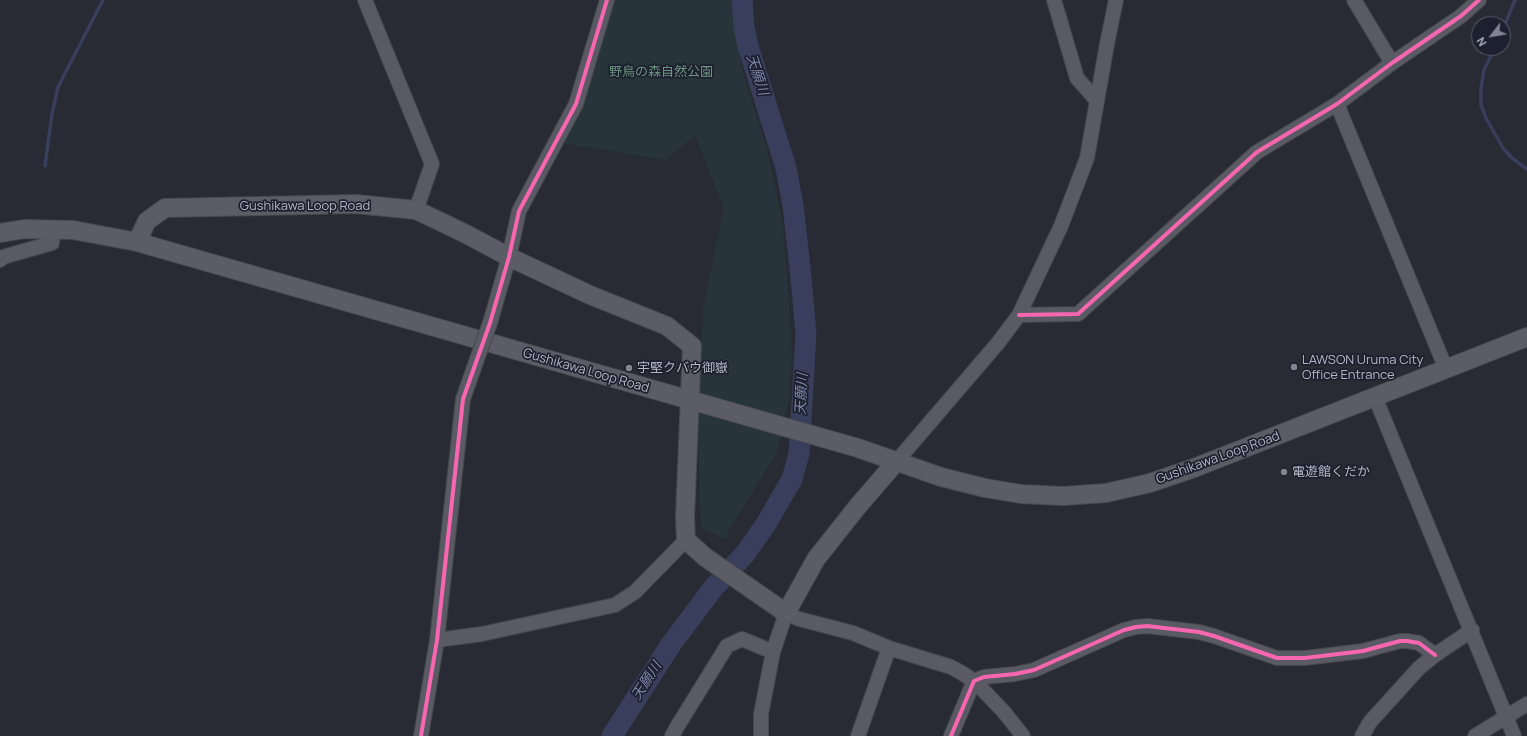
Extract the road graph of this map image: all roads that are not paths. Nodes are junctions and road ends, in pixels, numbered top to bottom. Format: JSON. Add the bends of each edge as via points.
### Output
{"nodes":[{"id":1,"x":365,"y":0,"type":"edge"},
{"id":2,"x":607,"y":0,"type":"edge"},
{"id":3,"x":1054,"y":0,"type":"edge"},
{"id":4,"x":1116,"y":0,"type":"edge"},
{"id":5,"x":1354,"y":0,"type":"edge"},
{"id":6,"x":1479,"y":0,"type":"edge"},
{"id":7,"x":1392,"y":63,"type":"junction"},
{"id":8,"x":1097,"y":100,"type":"junction"},
{"id":9,"x":1337,"y":104,"type":"junction"},
{"id":10,"x":416,"y":210,"type":"junction"},
{"id":11,"x":52,"y":229,"type":"junction"},
{"id":12,"x":0,"y":233,"type":"edge"},
{"id":13,"x":137,"y":242,"type":"junction"},
{"id":14,"x":509,"y":257,"type":"junction"},
{"id":15,"x":0,"y":260,"type":"edge"},
{"id":16,"x":1019,"y":315,"type":"junction"},
{"id":17,"x":1527,"y":337,"type":"edge"},
{"id":18,"x":1446,"y":369,"type":"junction"},
{"id":19,"x":1375,"y":397,"type":"junction"},
{"id":20,"x":690,"y":400,"type":"junction"},
{"id":21,"x":896,"y":462,"type":"junction"},
{"id":22,"x":686,"y":540,"type":"junction"},
{"id":23,"x":786,"y":613,"type":"junction"},
{"id":24,"x":1472,"y":630,"type":"junction"},
{"id":25,"x":437,"y":640,"type":"junction"},
{"id":26,"x":889,"y":648,"type":"junction"},
{"id":27,"x":773,"y":652,"type":"junction"},
{"id":28,"x":1435,"y":655,"type":"junction"},
{"id":29,"x":974,"y":681,"type":"junction"},
{"id":30,"x":1527,"y":704,"type":"edge"},
{"id":31,"x":1506,"y":717,"type":"junction"},
{"id":32,"x":421,"y":736,"type":"edge"},
{"id":33,"x":672,"y":736,"type":"edge"},
{"id":34,"x":761,"y":736,"type":"edge"},
{"id":35,"x":858,"y":736,"type":"edge"},
{"id":36,"x":951,"y":736,"type":"edge"},
{"id":37,"x":1023,"y":736,"type":"edge"},
{"id":38,"x":1362,"y":736,"type":"edge"},
{"id":39,"x":1475,"y":736,"type":"edge"},
{"id":40,"x":1514,"y":736,"type":"edge"}],
"edges":[{"from":1,"to":10,"type":"street","via":[[432,164]]},
{"from":2,"to":14,"type":"street","via":[[576,104],[519,211]]},
{"from":3,"to":8,"type":"street","via":[[1077,78]]},
{"from":4,"to":8,"type":"street"},
{"from":5,"to":7,"type":"street"},
{"from":6,"to":7,"type":"street","via":[[1461,16]]},
{"from":7,"to":9,"type":"street"},
{"from":8,"to":16,"type":"street","via":[[1087,158],[1061,226]]},
{"from":9,"to":16,"type":"street","via":[[1257,152],[1078,314]]},
{"from":9,"to":18,"type":"street"},
{"from":10,"to":13,"type":"main road","name":"Gushikawa Loop Road","via":[[356,204],[165,208],[147,220]]},
{"from":10,"to":14,"type":"main road","name":"Gushikawa Loop Road"},
{"from":11,"to":12,"type":"main road","name":"Gushikawa Loop Road","via":[[25,229]]},
{"from":11,"to":13,"type":"main road","name":"Gushikawa Loop Road","via":[[73,230]]},
{"from":11,"to":15,"type":"street","via":[[52,243]]},
{"from":13,"to":20,"type":"main road","name":"Gushikawa Loop Road"},
{"from":14,"to":20,"type":"main road","name":"Gushikawa Loop Road","via":[[590,295],[667,326],[692,346]]},
{"from":14,"to":25,"type":"street","bridge":true,"via":[[490,324],[463,399]]},
{"from":16,"to":21,"type":"street"},
{"from":17,"to":18,"type":"main road","name":"Gushikawa Loop Road"},
{"from":18,"to":19,"type":"main road","name":"Gushikawa Loop Road"},
{"from":19,"to":21,"type":"main road","name":"Gushikawa Loop Road","via":[[1194,468],[1150,483],[1106,492],[1063,496],[1022,494],[941,477]]},
{"from":19,"to":24,"type":"street"},
{"from":20,"to":21,"type":"main road","name":"Gushikawa Loop Road","via":[[858,448]]},
{"from":20,"to":22,"type":"main road","name":"Gushikawa Loop Road"},
{"from":21,"to":23,"type":"main road","via":[[816,558]]},
{"from":22,"to":23,"type":"main road","via":[[705,557]]},
{"from":22,"to":25,"type":"street","via":[[635,592],[615,605],[482,634]]},
{"from":23,"to":26,"type":"street","via":[[799,619],[853,633]]},
{"from":23,"to":27,"type":"street"},
{"from":24,"to":28,"type":"street"},
{"from":24,"to":31,"type":"street"},
{"from":25,"to":32,"type":"street"},
{"from":26,"to":29,"type":"street","via":[[950,668]]},
{"from":26,"to":35,"type":"street"},
{"from":27,"to":33,"type":"street","via":[[742,638],[727,646]]},
{"from":27,"to":34,"type":"street","via":[[760,714]]},
{"from":28,"to":29,"type":"street","via":[[1419,643],[1400,641],[1363,651],[1305,658],[1277,658],[1206,634],[1148,626],[1124,630],[1034,670],[984,677]]},
{"from":28,"to":38,"type":"street","via":[[1416,671],[1379,711]]},
{"from":29,"to":36,"type":"street"},
{"from":29,"to":37,"type":"street"},
{"from":30,"to":31,"type":"street"},
{"from":31,"to":39,"type":"street"},
{"from":31,"to":40,"type":"street"}]}
